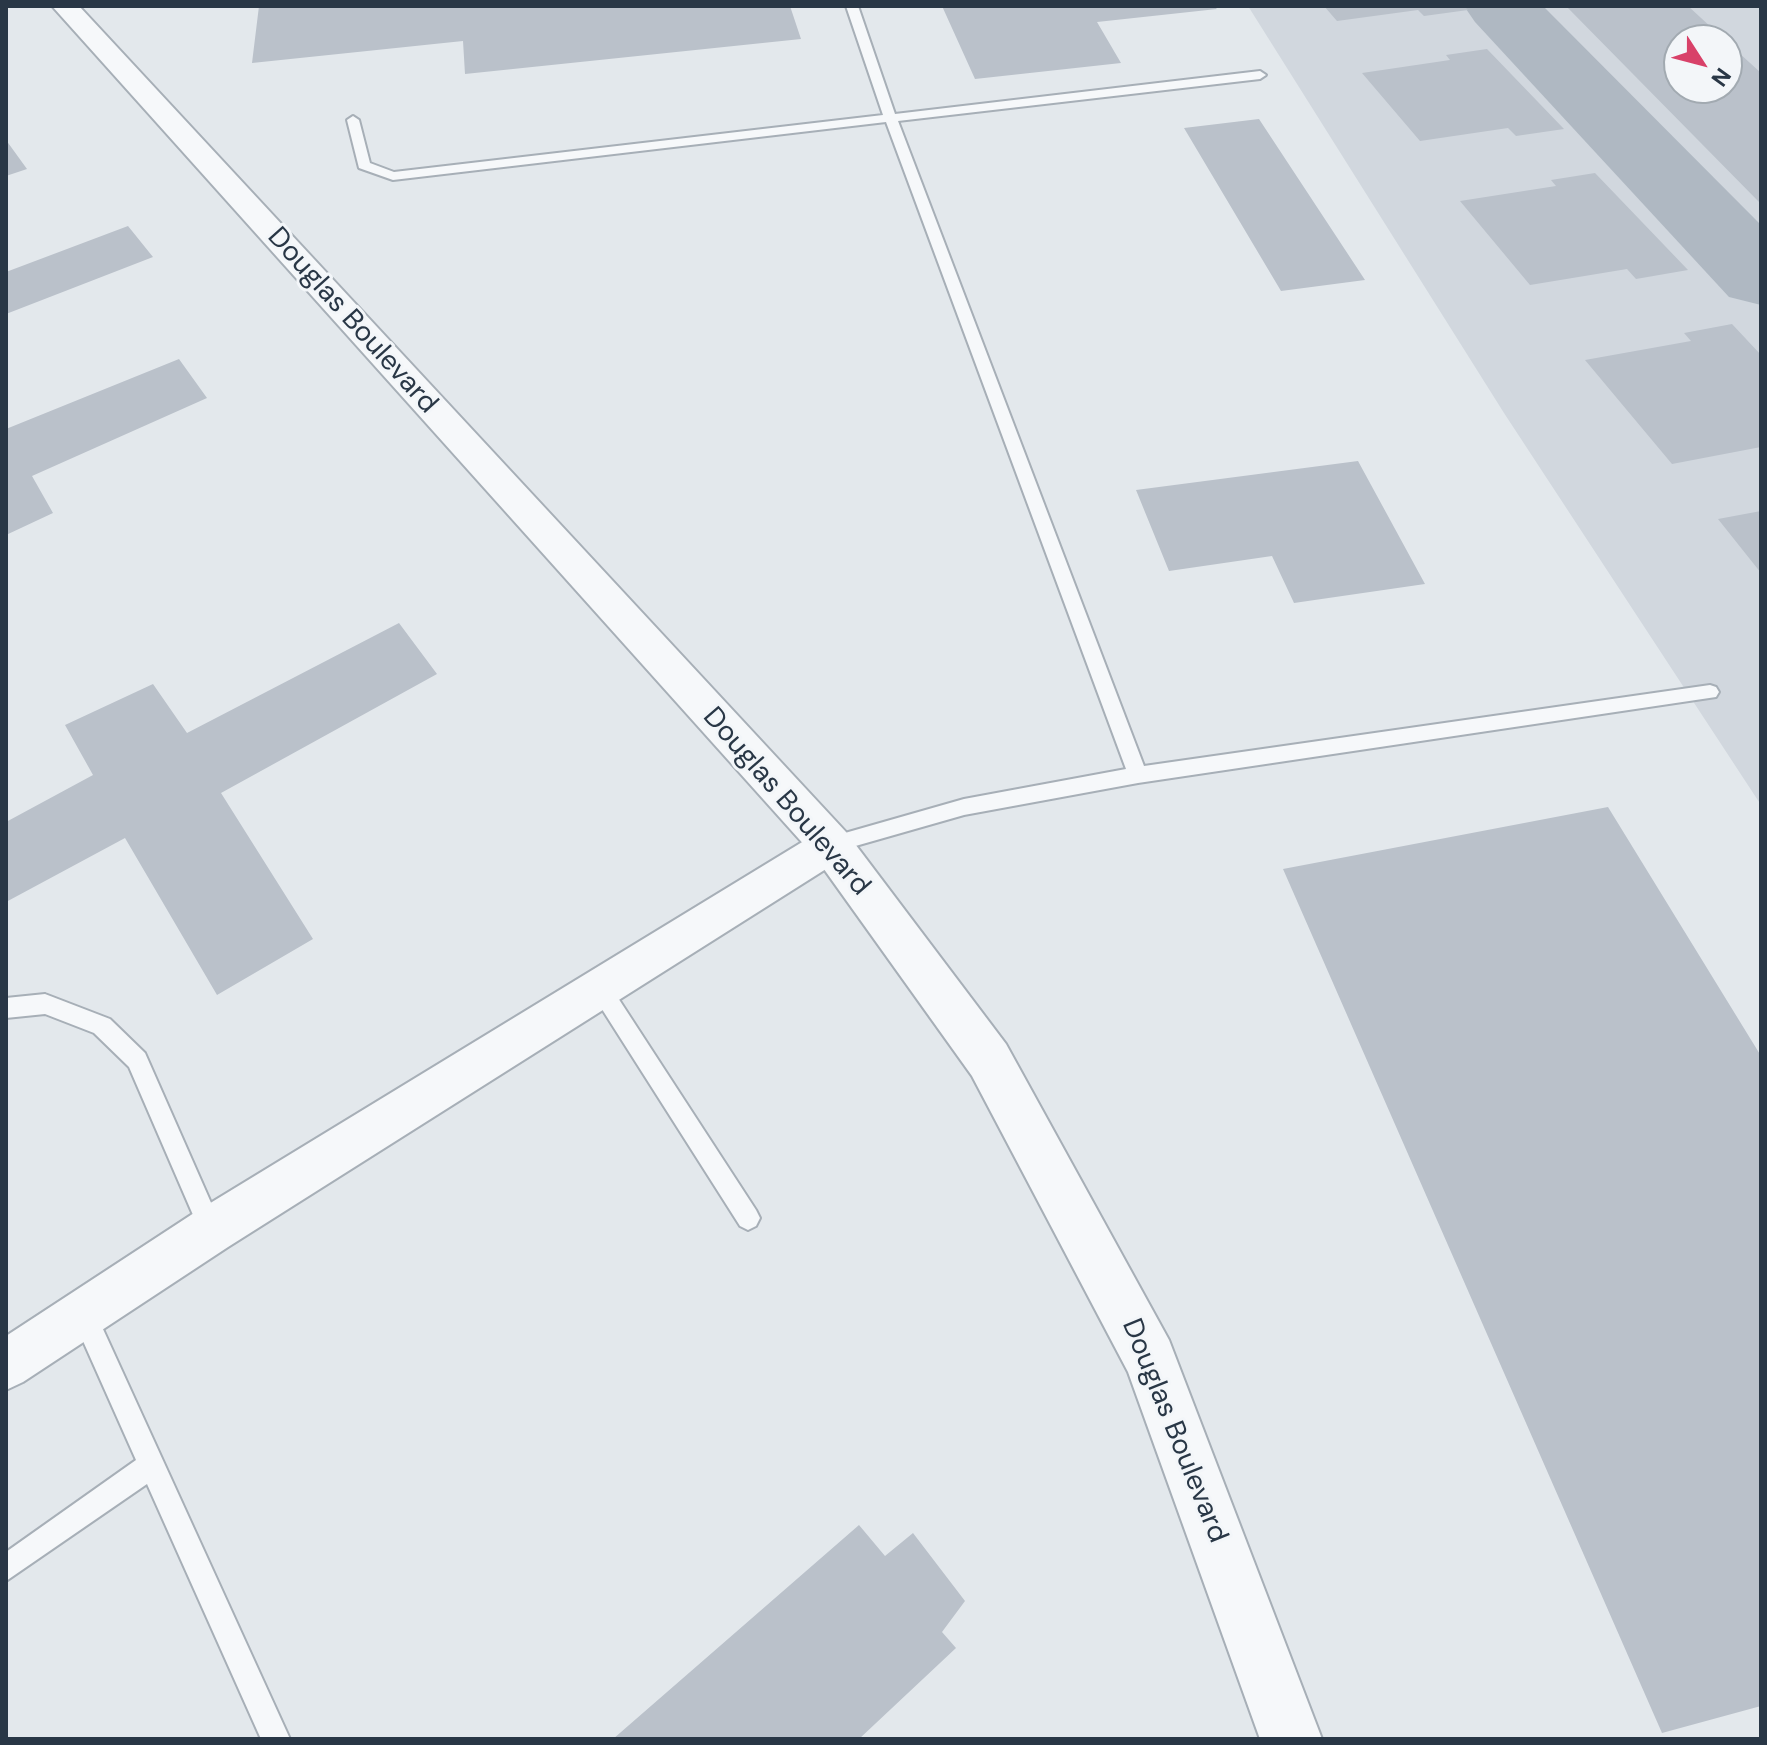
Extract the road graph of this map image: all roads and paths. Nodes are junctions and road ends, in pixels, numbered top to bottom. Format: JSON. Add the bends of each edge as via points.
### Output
{"nodes":[{"id":1,"x":65,"y":6,"type":"edge"},
{"id":2,"x":852,"y":6,"type":"edge"},
{"id":3,"x":1260,"y":75,"type":"dead end"},
{"id":4,"x":890,"y":117,"type":"junction"},
{"id":5,"x":353,"y":120,"type":"dead end"},
{"id":6,"x":1710,"y":692,"type":"dead end"},
{"id":7,"x":1138,"y":775,"type":"junction"},
{"id":8,"x":831,"y":845,"type":"junction"},
{"id":9,"x":600,"y":988,"type":"junction"},
{"id":10,"x":6,"y":1008,"type":"edge"},
{"id":11,"x":748,"y":1218,"type":"dead end"},
{"id":12,"x":211,"y":1230,"type":"junction"},
{"id":13,"x":83,"y":1314,"type":"junction"},
{"id":14,"x":6,"y":1365,"type":"edge"},
{"id":15,"x":151,"y":1465,"type":"junction"},
{"id":16,"x":6,"y":1568,"type":"edge"},
{"id":17,"x":276,"y":1739,"type":"edge"},
{"id":18,"x":1291,"y":1739,"type":"edge"}],
"edges":[{"from":1,"to":8,"type":"street","name":"Douglas Boulevard"},
{"from":2,"to":4,"type":"lane"},
{"from":3,"to":4,"type":"lane"},
{"from":4,"to":5,"type":"lane","via":[[393,176],[364,165]]},
{"from":4,"to":7,"type":"lane"},
{"from":6,"to":7,"type":"lane"},
{"from":7,"to":8,"type":"lane","via":[[964,807]]},
{"from":8,"to":9,"type":"street"},
{"from":8,"to":18,"type":"street","name":"Douglas Boulevard","via":[[989,1060],[1150,1359]]},
{"from":9,"to":11,"type":"lane"},
{"from":9,"to":12,"type":"street"},
{"from":10,"to":12,"type":"lane","via":[[45,1004],[102,1026],[137,1060]]},
{"from":12,"to":13,"type":"street"},
{"from":13,"to":14,"type":"street"},
{"from":13,"to":15,"type":"lane"},
{"from":15,"to":16,"type":"lane"},
{"from":15,"to":17,"type":"lane"}]}
